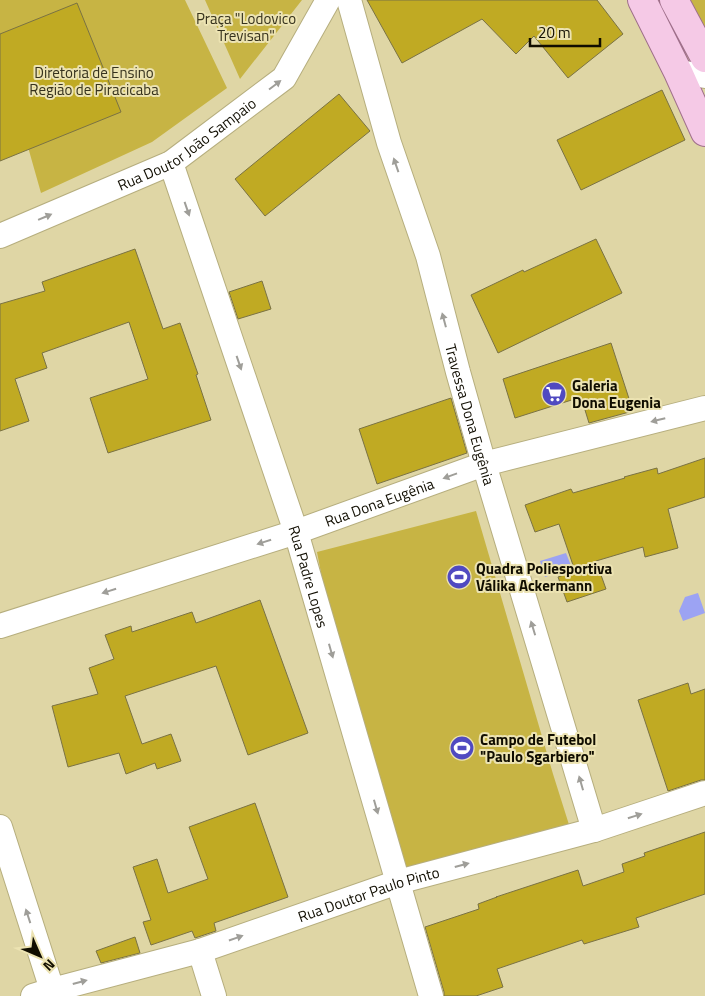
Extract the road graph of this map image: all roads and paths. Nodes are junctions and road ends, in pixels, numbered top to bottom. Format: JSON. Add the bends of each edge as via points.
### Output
{"nodes":[{"id":1,"x":328,"y":0,"type":"edge"},
{"id":2,"x":349,"y":0,"type":"edge"},
{"id":3,"x":642,"y":0,"type":"edge"},
{"id":4,"x":674,"y":0,"type":"edge"},
{"id":5,"x":705,"y":58,"type":"edge"},
{"id":6,"x":678,"y":72,"type":"junction"},
{"id":7,"x":705,"y":76,"type":"edge"},
{"id":8,"x":705,"y":132,"type":"edge"},
{"id":9,"x":171,"y":163,"type":"junction"},
{"id":10,"x":0,"y":236,"type":"edge"},
{"id":11,"x":705,"y":408,"type":"edge"},
{"id":12,"x":484,"y":464,"type":"junction"},
{"id":13,"x":296,"y":532,"type":"junction"},
{"id":14,"x":0,"y":626,"type":"edge"},
{"id":15,"x":705,"y":793,"type":"edge"},
{"id":16,"x":0,"y":827,"type":"edge"},
{"id":17,"x":594,"y":830,"type":"junction"},
{"id":18,"x":398,"y":882,"type":"junction"},
{"id":19,"x":200,"y":951,"type":"junction"},
{"id":20,"x":46,"y":994,"type":"edge"},
{"id":21,"x":214,"y":996,"type":"edge"},
{"id":22,"x":431,"y":996,"type":"edge"}],
"edges":[{"from":9,"to":1,"type":"street","name":"Rua Doutor João Sampaio","one_way":true,"via":[[284,78]]},
{"from":12,"to":2,"type":"street","name":"Travessa Dona Eugênia","one_way":true,"via":[[428,256],[388,143]]},
{"from":3,"to":6,"type":"main road"},
{"from":4,"to":5,"type":"main road"},
{"from":6,"to":7,"type":"street"},
{"from":6,"to":8,"type":"main road"},
{"from":10,"to":9,"type":"street","name":"Rua Doutor João Sampaio","one_way":true},
{"from":9,"to":13,"type":"street","name":"Rua Padre Lopes","one_way":true},
{"from":11,"to":12,"type":"street","name":"Rua Dona Eugênia","one_way":true},
{"from":12,"to":13,"type":"street","name":"Rua Dona Eugênia","one_way":true},
{"from":17,"to":12,"type":"street","name":"Travessa Dona Eugênia","one_way":true},
{"from":13,"to":14,"type":"street","name":"Rua Dona Eugênia","one_way":true},
{"from":13,"to":18,"type":"street","name":"Rua Padre Lopes","one_way":true},
{"from":17,"to":15,"type":"street","name":"Rua Doutor Paulo Pinto","one_way":true},
{"from":20,"to":16,"type":"street","one_way":true},
{"from":18,"to":17,"type":"street","name":"Rua Doutor Paulo Pinto","one_way":true},
{"from":19,"to":18,"type":"street","name":"Rua Doutor Paulo Pinto","one_way":true},
{"from":18,"to":22,"type":"street","name":"Rua Padre Lopes"},
{"from":20,"to":19,"type":"street","name":"Rua Doutor Paulo Pinto","one_way":true},
{"from":19,"to":21,"type":"street"}]}
